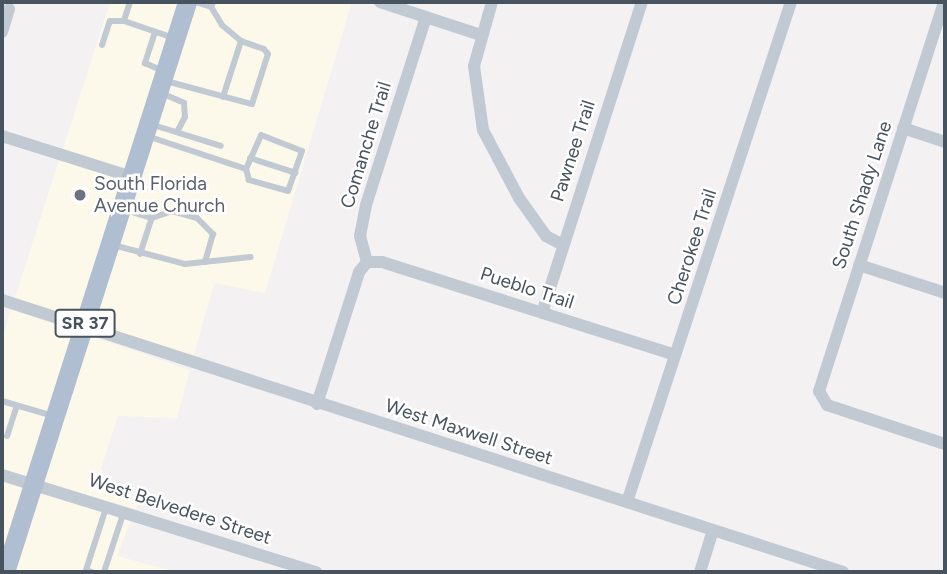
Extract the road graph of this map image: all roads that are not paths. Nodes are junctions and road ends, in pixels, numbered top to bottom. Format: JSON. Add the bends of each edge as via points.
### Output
{"nodes":[{"id":1,"x":130,"y":2,"type":"edge"},
{"id":2,"x":187,"y":2,"type":"edge"},
{"id":3,"x":195,"y":2,"type":"edge"},
{"id":4,"x":380,"y":2,"type":"edge"},
{"id":5,"x":492,"y":2,"type":"edge"},
{"id":6,"x":642,"y":2,"type":"edge"},
{"id":7,"x":791,"y":2,"type":"edge"},
{"id":8,"x":944,"y":2,"type":"edge"},
{"id":9,"x":212,"y":4,"type":"edge"},
{"id":10,"x":9,"y":9,"type":"dead end"},
{"id":11,"x":426,"y":17,"type":"junction"},
{"id":12,"x":124,"y":21,"type":"junction"},
{"id":13,"x":2,"y":32,"type":"edge"},
{"id":14,"x":155,"y":32,"type":"junction"},
{"id":15,"x":481,"y":34,"type":"junction"},
{"id":16,"x":176,"y":38,"type":"junction"},
{"id":17,"x":241,"y":41,"type":"junction"},
{"id":18,"x":102,"y":45,"type":"dead end"},
{"id":19,"x":162,"y":81,"type":"junction"},
{"id":20,"x":223,"y":97,"type":"junction"},
{"id":21,"x":903,"y":128,"type":"junction"},
{"id":22,"x":147,"y":129,"type":"junction"},
{"id":23,"x":177,"y":132,"type":"junction"},
{"id":24,"x":2,"y":136,"type":"edge"},
{"id":25,"x":945,"y":142,"type":"edge"},
{"id":26,"x":221,"y":146,"type":"dead end"},
{"id":27,"x":250,"y":158,"type":"junction"},
{"id":28,"x":246,"y":169,"type":"junction"},
{"id":29,"x":296,"y":173,"type":"junction"},
{"id":30,"x":132,"y":177,"type":"junction"},
{"id":31,"x":122,"y":208,"type":"junction"},
{"id":32,"x":152,"y":218,"type":"junction"},
{"id":33,"x":110,"y":245,"type":"junction"},
{"id":34,"x":563,"y":245,"type":"junction"},
{"id":35,"x":140,"y":254,"type":"junction"},
{"id":36,"x":251,"y":257,"type":"dead end"},
{"id":37,"x":205,"y":262,"type":"junction"},
{"id":38,"x":367,"y":262,"type":"junction"},
{"id":39,"x":859,"y":265,"type":"junction"},
{"id":40,"x":945,"y":293,"type":"edge"},
{"id":41,"x":2,"y":300,"type":"edge"},
{"id":42,"x":542,"y":313,"type":"junction"},
{"id":43,"x":83,"y":327,"type":"junction"},
{"id":44,"x":675,"y":355,"type":"junction"},
{"id":45,"x":2,"y":401,"type":"edge"},
{"id":46,"x":317,"y":404,"type":"junction"},
{"id":47,"x":17,"y":406,"type":"junction"},
{"id":48,"x":55,"y":416,"type":"junction"},
{"id":49,"x":7,"y":436,"type":"dead end"},
{"id":50,"x":945,"y":444,"type":"edge"},
{"id":51,"x":2,"y":475,"type":"edge"},
{"id":52,"x":33,"y":485,"type":"junction"},
{"id":53,"x":627,"y":502,"type":"junction"},
{"id":54,"x":107,"y":506,"type":"junction"},
{"id":55,"x":124,"y":511,"type":"junction"},
{"id":56,"x":713,"y":530,"type":"junction"},
{"id":57,"x":286,"y":568,"type":"edge"},
{"id":58,"x":5,"y":572,"type":"edge"},
{"id":59,"x":92,"y":572,"type":"edge"},
{"id":60,"x":104,"y":572,"type":"edge"},
{"id":61,"x":316,"y":572,"type":"edge"},
{"id":62,"x":700,"y":572,"type":"edge"},
{"id":63,"x":843,"y":572,"type":"edge"}],
"edges":[{"from":1,"to":12,"type":"lane"},
{"from":2,"to":16,"type":"main road","number":"SR 37"},
{"from":3,"to":9,"type":"lane"},
{"from":4,"to":11,"type":"street"},
{"from":5,"to":15,"type":"street"},
{"from":6,"to":34,"type":"street","name":"Pawnee Trail"},
{"from":7,"to":44,"type":"street","name":"Cherokee Trail"},
{"from":8,"to":21,"type":"street","name":"South Shady Lane"},
{"from":9,"to":17,"type":"lane","via":[[222,25]]},
{"from":10,"to":13,"type":"street"},
{"from":11,"to":15,"type":"street"},
{"from":11,"to":38,"type":"street","name":"Comanche Trail","via":[[366,205],[360,236]]},
{"from":12,"to":14,"type":"lane"},
{"from":12,"to":18,"type":"lane","via":[[110,21]]},
{"from":14,"to":16,"type":"lane"},
{"from":14,"to":19,"type":"lane","via":[[145,63]]},
{"from":15,"to":34,"type":"street","via":[[474,83],[491,151],[546,236]]},
{"from":16,"to":19,"type":"main road","number":"SR 37"},
{"from":17,"to":20,"type":"lane"},
{"from":17,"to":20,"type":"lane","via":[[268,54],[252,104]]},
{"from":19,"to":20,"type":"lane"},
{"from":19,"to":22,"type":"main road","number":"SR 37"},
{"from":19,"to":23,"type":"lane","via":[[184,103],[185,117]]},
{"from":21,"to":25,"type":"street"},
{"from":21,"to":39,"type":"street","name":"South Shady Lane"},
{"from":22,"to":23,"type":"lane"},
{"from":22,"to":28,"type":"lane"},
{"from":22,"to":30,"type":"main road","number":"SR 37"},
{"from":23,"to":26,"type":"lane"},
{"from":24,"to":30,"type":"street"},
{"from":27,"to":28,"type":"lane"},
{"from":27,"to":29,"type":"lane"},
{"from":27,"to":29,"type":"lane","via":[[261,135],[299,146],[302,151]]},
{"from":28,"to":29,"type":"lane","via":[[249,180],[283,192],[291,187]]},
{"from":30,"to":31,"type":"main road","number":"SR 37"},
{"from":31,"to":32,"type":"lane"},
{"from":31,"to":33,"type":"main road","number":"SR 37"},
{"from":32,"to":35,"type":"lane"},
{"from":32,"to":37,"type":"lane","via":[[182,212],[209,226],[213,234]]},
{"from":33,"to":35,"type":"lane"},
{"from":33,"to":43,"type":"main road","number":"SR 37"},
{"from":34,"to":42,"type":"street","name":"Pawnee Trail"},
{"from":35,"to":37,"type":"lane","via":[[185,264]]},
{"from":36,"to":37,"type":"lane"},
{"from":38,"to":42,"type":"street","name":"Pueblo Trail","via":[[382,262]]},
{"from":38,"to":46,"type":"street","via":[[359,272]]},
{"from":39,"to":40,"type":"street"},
{"from":39,"to":50,"type":"street","name":"South Shady Lane","via":[[819,391],[821,400]]},
{"from":41,"to":43,"type":"street","name":"West Maxwell Street"},
{"from":42,"to":44,"type":"street","name":"Pueblo Trail"},
{"from":43,"to":46,"type":"street","name":"West Maxwell Street"},
{"from":43,"to":48,"type":"main road","number":"SR 37"},
{"from":44,"to":53,"type":"street","name":"Cherokee Trail"},
{"from":45,"to":47,"type":"lane"},
{"from":46,"to":53,"type":"street","name":"West Maxwell Street"},
{"from":47,"to":48,"type":"lane"},
{"from":47,"to":49,"type":"lane"},
{"from":48,"to":52,"type":"main road","number":"SR 37"},
{"from":51,"to":52,"type":"street","name":"West Belvedere Street"},
{"from":52,"to":54,"type":"street","name":"West Belvedere Street"},
{"from":52,"to":58,"type":"main road","number":"SR 37"},
{"from":53,"to":56,"type":"street","name":"West Maxwell Street"},
{"from":54,"to":55,"type":"street","name":"West Belvedere Street"},
{"from":54,"to":59,"type":"lane","via":[[86,570]]},
{"from":55,"to":57,"type":"street","name":"West Belvedere Street"},
{"from":55,"to":60,"type":"lane"},
{"from":56,"to":62,"type":"street"},
{"from":56,"to":63,"type":"street","name":"West Maxwell Street"},
{"from":57,"to":61,"type":"street","name":"West Belvedere Street"}]}
